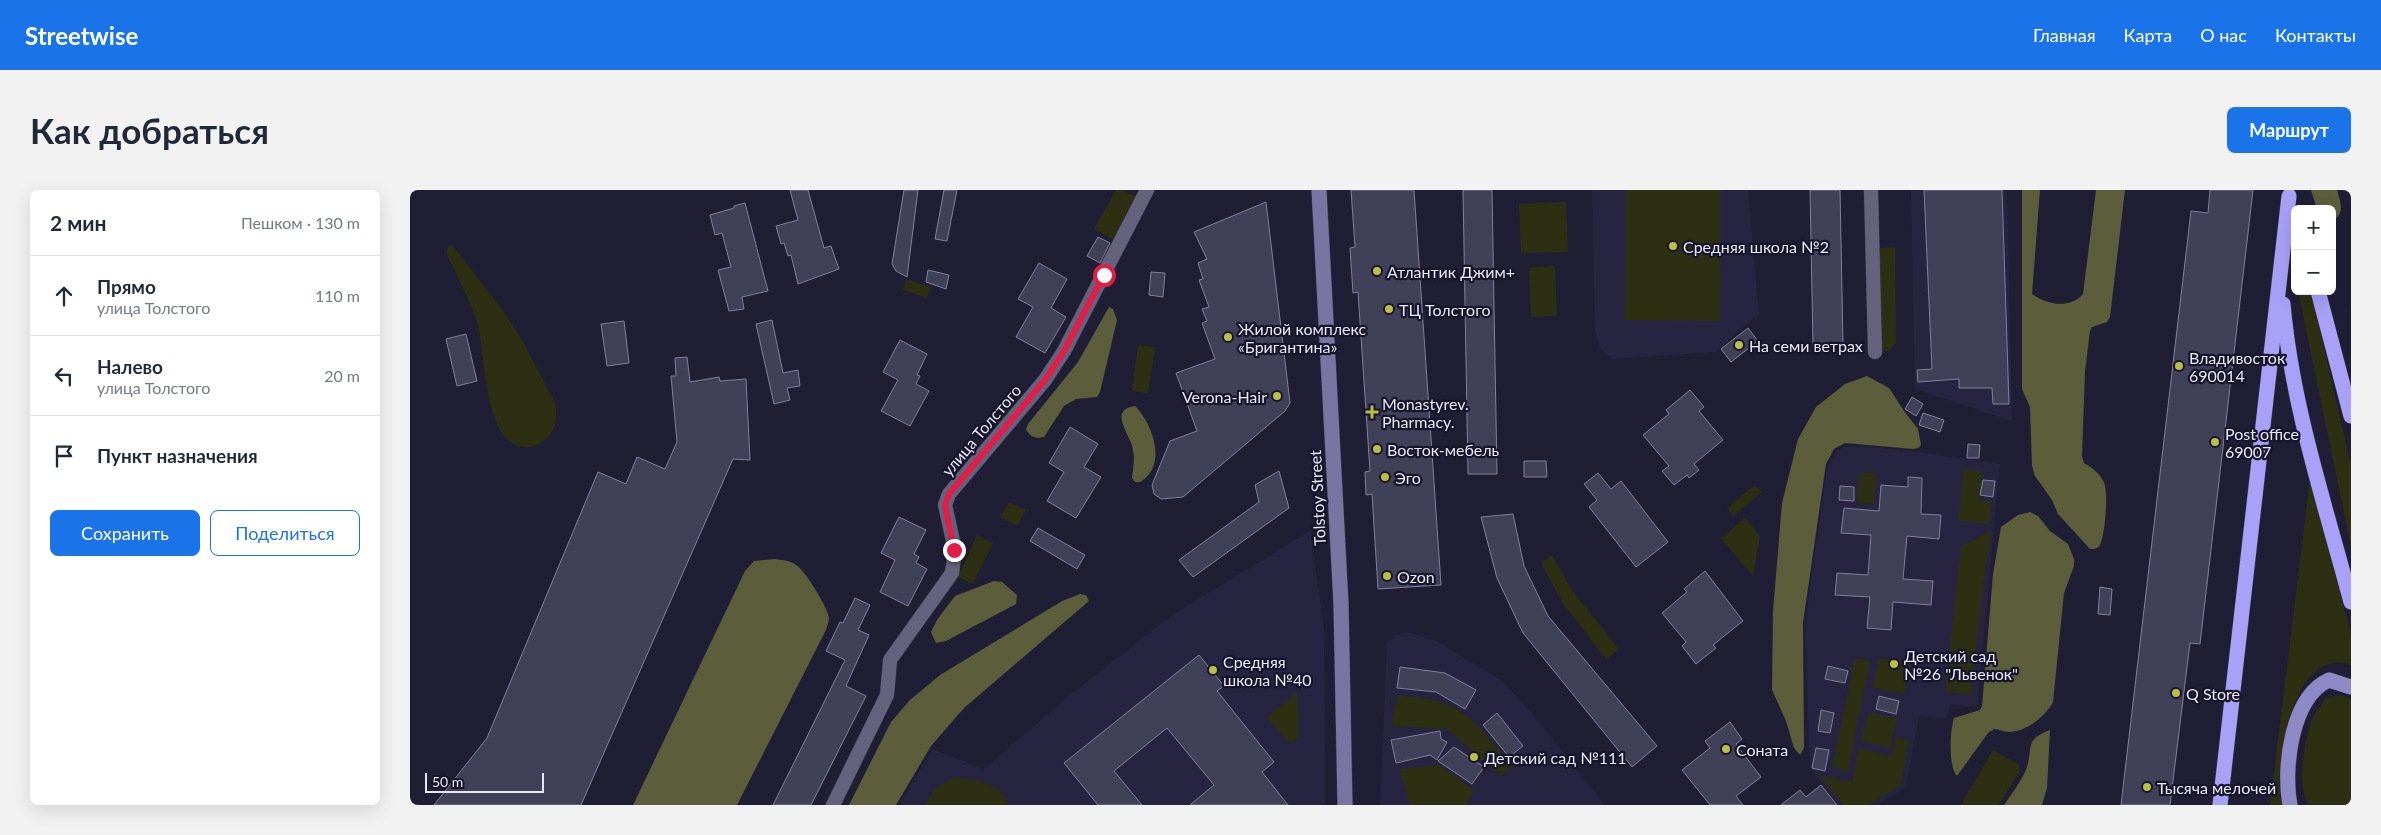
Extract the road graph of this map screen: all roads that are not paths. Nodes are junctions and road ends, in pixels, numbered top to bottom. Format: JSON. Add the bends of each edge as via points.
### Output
{"nodes":[{"id":1,"x":1147,"y":190,"type":"edge"},
{"id":2,"x":1318,"y":190,"type":"edge"},
{"id":3,"x":1871,"y":190,"type":"edge"},
{"id":4,"x":2288,"y":193,"type":"edge"},
{"id":5,"x":2292,"y":205,"type":"edge"},
{"id":6,"x":2280,"y":271,"type":"junction"},
{"id":7,"x":2319,"y":295,"type":"edge"},
{"id":8,"x":1875,"y":352,"type":"dead end"},
{"id":9,"x":2351,"y":416,"type":"edge"},
{"id":10,"x":2351,"y":602,"type":"edge"},
{"id":11,"x":2351,"y":687,"type":"edge"},
{"id":12,"x":833,"y":805,"type":"edge"},
{"id":13,"x":1345,"y":805,"type":"edge"},
{"id":14,"x":2220,"y":805,"type":"edge"},
{"id":15,"x":2290,"y":805,"type":"edge"}],
"edges":[{"from":1,"to":12,"type":"street","name":"улица Толстого","via":[[1059,358],[1033,395],[949,494],[945,505],[954,550],[952,573],[890,660],[887,695]]},
{"from":2,"to":13,"type":"main road","name":"Tolstoy Street","via":[[1341,604]]},
{"from":3,"to":8,"type":"street"},
{"from":4,"to":5,"type":"highway"},
{"from":4,"to":6,"type":"highway"},
{"from":6,"to":10,"type":"highway","via":[[2286,331],[2300,409]]},
{"from":6,"to":14,"type":"highway"},
{"from":7,"to":9,"type":"highway"},
{"from":11,"to":15,"type":"main road","via":[[2329,680],[2306,700],[2288,753]]}]}
